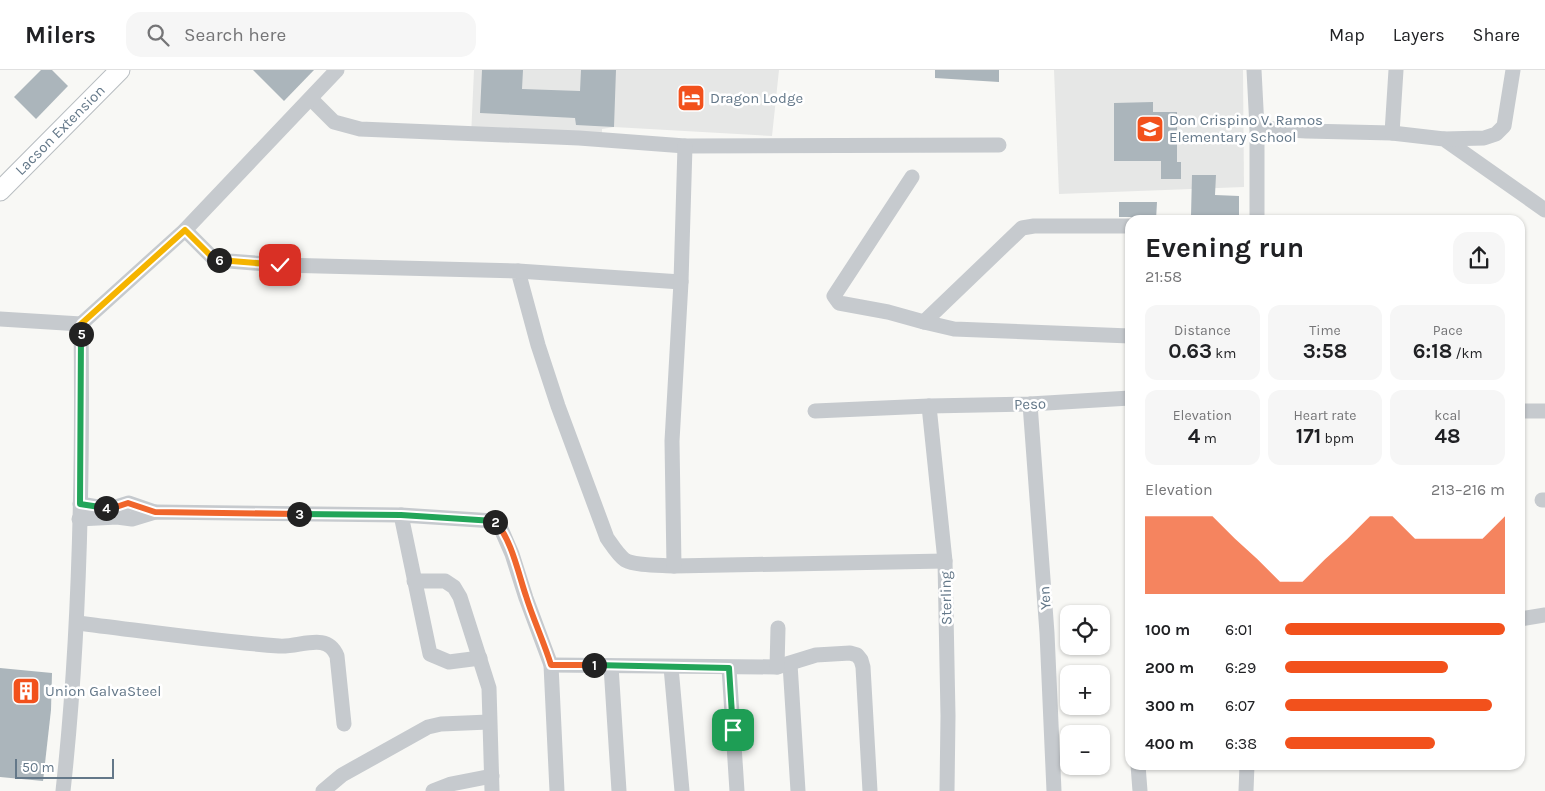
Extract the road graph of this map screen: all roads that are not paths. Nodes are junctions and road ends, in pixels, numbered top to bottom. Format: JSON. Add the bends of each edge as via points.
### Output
{"nodes":[{"id":1,"x":120,"y":70,"type":"edge"},
{"id":2,"x":337,"y":70,"type":"edge"},
{"id":3,"x":1254,"y":70,"type":"edge"},
{"id":4,"x":1396,"y":70,"type":"edge"},
{"id":5,"x":1513,"y":70,"type":"edge"},
{"id":6,"x":311,"y":99,"type":"junction"},
{"id":7,"x":1257,"y":128,"type":"junction"},
{"id":8,"x":1392,"y":134,"type":"junction"},
{"id":9,"x":1444,"y":139,"type":"junction"},
{"id":10,"x":999,"y":145,"type":"dead end"},
{"id":11,"x":685,"y":146,"type":"junction"},
{"id":12,"x":912,"y":177,"type":"dead end"},
{"id":13,"x":0,"y":191,"type":"edge"},
{"id":14,"x":1545,"y":210,"type":"edge"},
{"id":15,"x":1257,"y":215,"type":"edge"},
{"id":16,"x":1125,"y":226,"type":"edge"},
{"id":17,"x":185,"y":230,"type":"junction"},
{"id":18,"x":518,"y":271,"type":"junction"},
{"id":19,"x":681,"y":282,"type":"junction"},
{"id":20,"x":0,"y":319,"type":"edge"},
{"id":21,"x":924,"y":322,"type":"junction"},
{"id":22,"x":81,"y":324,"type":"junction"},
{"id":23,"x":1125,"y":336,"type":"edge"},
{"id":24,"x":1125,"y":398,"type":"edge"},
{"id":25,"x":1030,"y":404,"type":"junction"},
{"id":26,"x":929,"y":406,"type":"junction"},
{"id":27,"x":815,"y":411,"type":"dead end"},
{"id":28,"x":1545,"y":411,"type":"edge"},
{"id":29,"x":1525,"y":412,"type":"edge"},
{"id":30,"x":79,"y":512,"type":"junction"},
{"id":31,"x":401,"y":515,"type":"junction"},
{"id":32,"x":945,"y":561,"type":"junction"},
{"id":33,"x":674,"y":566,"type":"junction"},
{"id":34,"x":414,"y":581,"type":"junction"},
{"id":35,"x":1545,"y":615,"type":"edge"},
{"id":36,"x":1525,"y":618,"type":"edge"},
{"id":37,"x":77,"y":623,"type":"junction"},
{"id":38,"x":778,"y":628,"type":"dead end"},
{"id":39,"x":480,"y":658,"type":"junction"},
{"id":40,"x":551,"y":665,"type":"junction"},
{"id":41,"x":611,"y":666,"type":"junction"},
{"id":42,"x":784,"y":666,"type":"junction"},
{"id":43,"x":671,"y":667,"type":"junction"},
{"id":44,"x":729,"y":668,"type":"junction"},
{"id":45,"x":489,"y":722,"type":"junction"},
{"id":46,"x":344,"y":724,"type":"dead end"},
{"id":47,"x":1138,"y":770,"type":"edge"},
{"id":48,"x":1247,"y":770,"type":"edge"},
{"id":49,"x":492,"y":784,"type":"edge"},
{"id":50,"x":63,"y":791,"type":"edge"},
{"id":51,"x":323,"y":791,"type":"edge"},
{"id":52,"x":433,"y":791,"type":"edge"},
{"id":53,"x":556,"y":791,"type":"edge"},
{"id":54,"x":619,"y":791,"type":"edge"},
{"id":55,"x":682,"y":791,"type":"edge"},
{"id":56,"x":737,"y":791,"type":"edge"},
{"id":57,"x":798,"y":791,"type":"edge"},
{"id":58,"x":870,"y":791,"type":"edge"},
{"id":59,"x":947,"y":791,"type":"edge"},
{"id":60,"x":1054,"y":791,"type":"edge"},
{"id":61,"x":1140,"y":791,"type":"edge"},
{"id":62,"x":1246,"y":791,"type":"edge"}],
"edges":[{"from":1,"to":13,"type":"main road","name":"Lacson Extension"},
{"from":2,"to":6,"type":"street"},
{"from":3,"to":7,"type":"street"},
{"from":4,"to":8,"type":"street"},
{"from":5,"to":9,"type":"street","via":[[1504,126],[1496,134],[1484,138]]},
{"from":6,"to":11,"type":"street","via":[[334,122],[360,129],[604,139]]},
{"from":6,"to":17,"type":"street"},
{"from":7,"to":8,"type":"street"},
{"from":7,"to":15,"type":"street"},
{"from":8,"to":9,"type":"street"},
{"from":9,"to":14,"type":"street"},
{"from":10,"to":11,"type":"street"},
{"from":11,"to":19,"type":"street"},
{"from":12,"to":21,"type":"street","via":[[834,296],[839,303]]},
{"from":16,"to":21,"type":"street","via":[[1022,228]]},
{"from":17,"to":18,"type":"street","via":[[212,257],[228,261]]},
{"from":17,"to":22,"type":"street"},
{"from":18,"to":19,"type":"street"},
{"from":18,"to":33,"type":"street","via":[[558,406],[608,538],[626,560]]},
{"from":19,"to":33,"type":"street","via":[[672,441]]},
{"from":20,"to":22,"type":"street"},
{"from":21,"to":23,"type":"street","via":[[954,330]]},
{"from":22,"to":30,"type":"street"},
{"from":24,"to":25,"type":"street","name":"Peso"},
{"from":25,"to":26,"type":"street","name":"Peso"},
{"from":25,"to":60,"type":"street","name":"Yen","via":[[1047,634]]},
{"from":26,"to":27,"type":"street","name":"Peso"},
{"from":26,"to":32,"type":"street","name":"Sterling"},
{"from":28,"to":29,"type":"street"},
{"from":30,"to":31,"type":"street","via":[[127,520],[155,512]]},
{"from":30,"to":37,"type":"street"},
{"from":31,"to":34,"type":"street"},
{"from":31,"to":40,"type":"street","via":[[494,521],[498,524],[512,554]]},
{"from":32,"to":33,"type":"street"},
{"from":32,"to":59,"type":"street","name":"Sterling"},
{"from":34,"to":39,"type":"street","via":[[445,581],[454,586]]},
{"from":34,"to":39,"type":"street","via":[[430,654],[450,662]]},
{"from":35,"to":36,"type":"street"},
{"from":37,"to":46,"type":"street","via":[[282,647],[323,642],[334,648],[337,656]]},
{"from":37,"to":50,"type":"street"},
{"from":38,"to":42,"type":"street"},
{"from":39,"to":45,"type":"street","via":[[489,688]]},
{"from":40,"to":41,"type":"street"},
{"from":40,"to":53,"type":"street"},
{"from":41,"to":43,"type":"street"},
{"from":41,"to":54,"type":"street"},
{"from":42,"to":44,"type":"street"},
{"from":42,"to":57,"type":"street"},
{"from":42,"to":58,"type":"street","via":[[816,655],[850,653],[861,660]]},
{"from":43,"to":44,"type":"street"},
{"from":43,"to":55,"type":"street"},
{"from":44,"to":56,"type":"street"},
{"from":45,"to":49,"type":"street"},
{"from":45,"to":51,"type":"street","via":[[428,727],[342,775]]},
{"from":47,"to":61,"type":"street"},
{"from":48,"to":62,"type":"street"},
{"from":49,"to":52,"type":"street","via":[[451,784]]}]}
